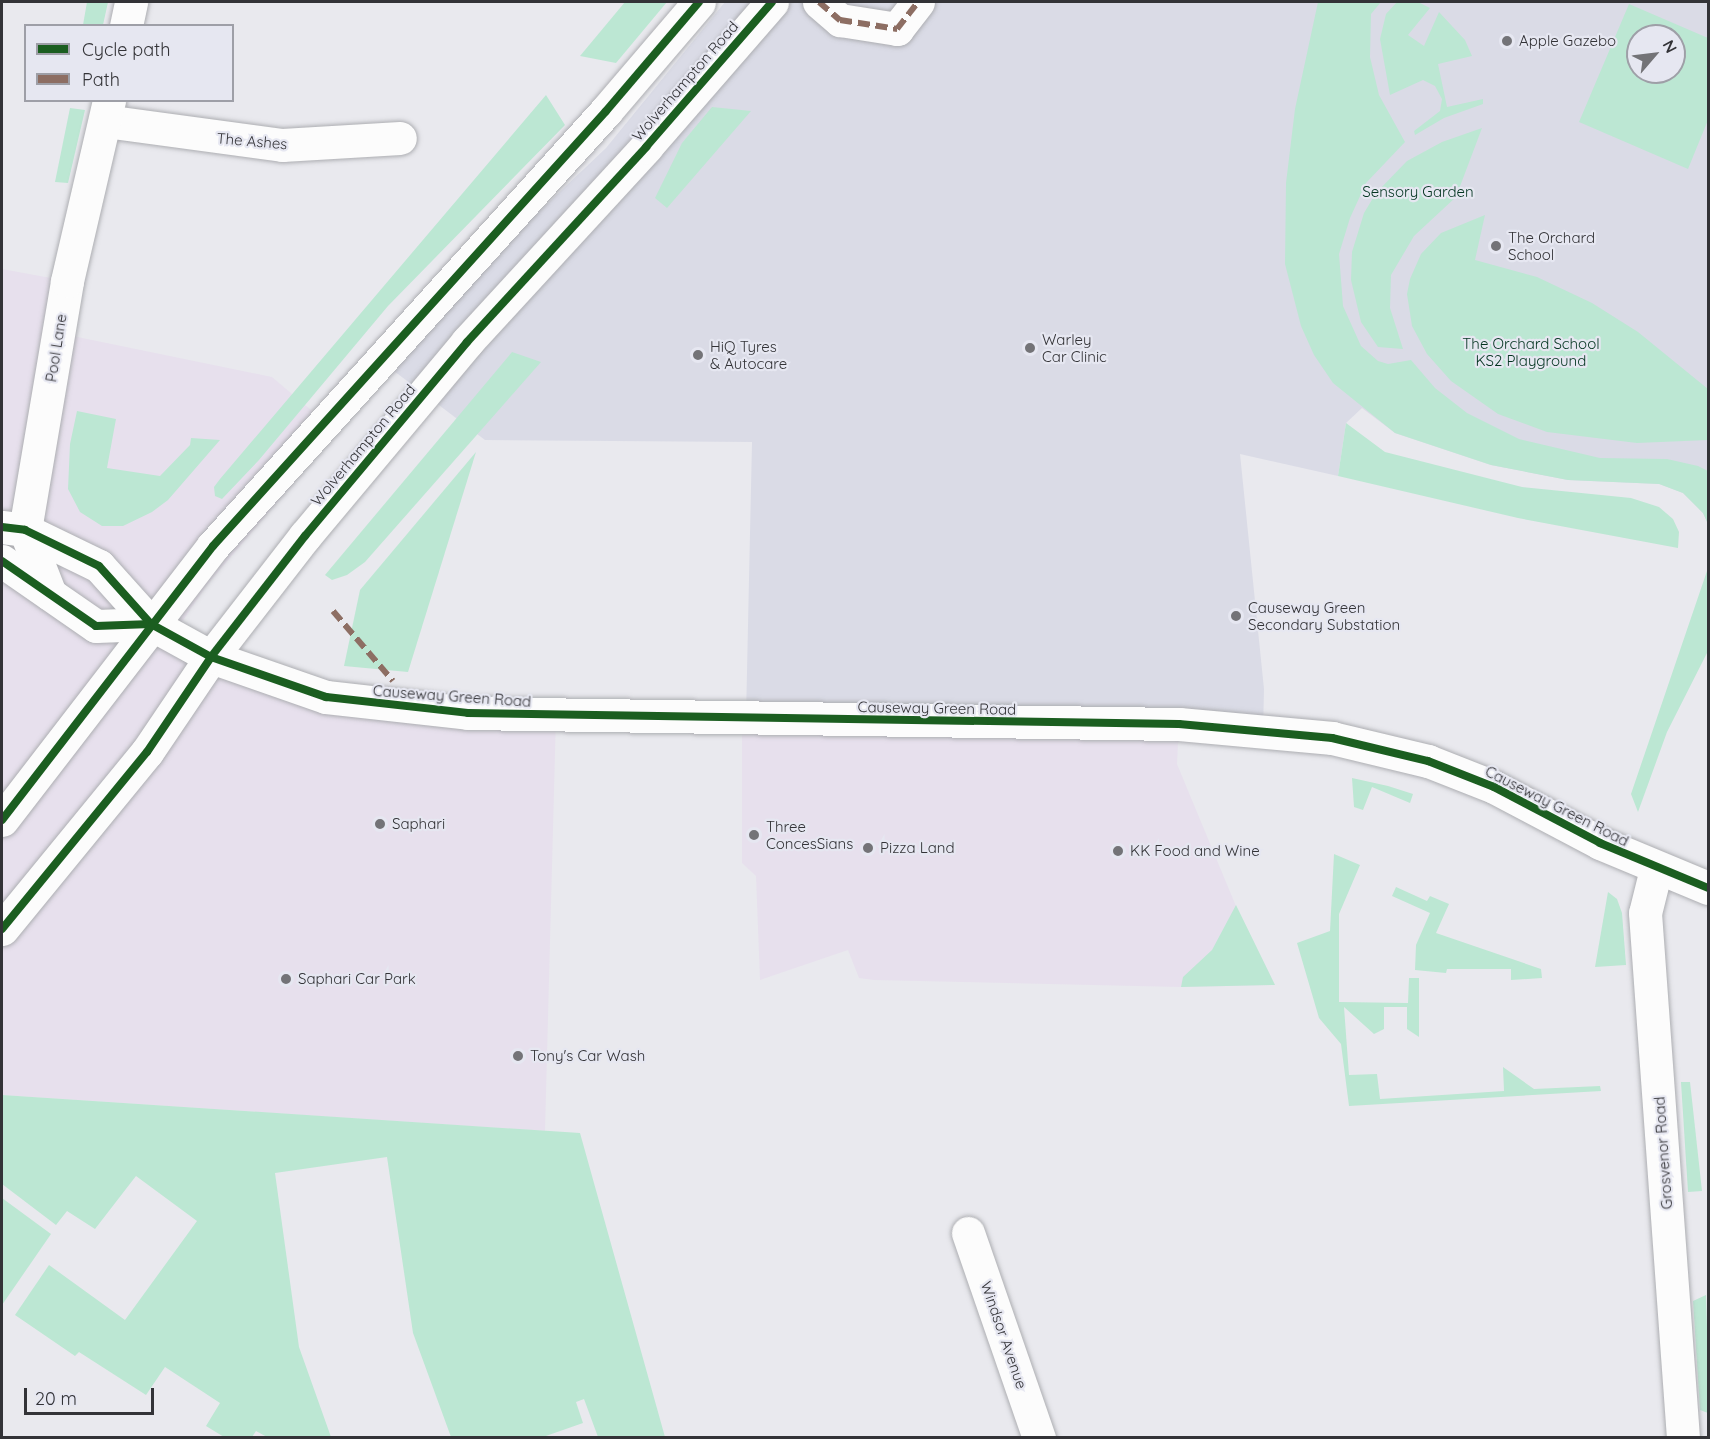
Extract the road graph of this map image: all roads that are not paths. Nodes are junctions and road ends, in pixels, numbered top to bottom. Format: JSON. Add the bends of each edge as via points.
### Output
{"nodes":[{"id":1,"x":131,"y":2,"type":"edge"},
{"id":2,"x":699,"y":2,"type":"edge"},
{"id":3,"x":772,"y":2,"type":"edge"},
{"id":4,"x":819,"y":2,"type":"edge"},
{"id":5,"x":918,"y":2,"type":"edge"},
{"id":6,"x":126,"y":24,"type":"edge"},
{"id":7,"x":107,"y":111,"type":"edge"},
{"id":8,"x":399,"y":138,"type":"dead end"},
{"id":9,"x":13,"y":529,"type":"edge"},
{"id":10,"x":2,"y":561,"type":"edge"},
{"id":11,"x":50,"y":594,"type":"junction"},
{"id":12,"x":151,"y":624,"type":"junction"},
{"id":13,"x":211,"y":657,"type":"junction"},
{"id":14,"x":2,"y":820,"type":"edge"},
{"id":15,"x":1656,"y":869,"type":"junction"},
{"id":16,"x":1708,"y":888,"type":"edge"},
{"id":17,"x":2,"y":929,"type":"edge"},
{"id":18,"x":968,"y":1233,"type":"dead end"},
{"id":19,"x":1039,"y":1437,"type":"edge"},
{"id":20,"x":1683,"y":1437,"type":"edge"}],
"edges":[{"from":1,"to":6,"type":"main road"},
{"from":2,"to":12,"type":"main road","via":[[606,111],[213,546]]},
{"from":3,"to":13,"type":"main road","name":"Wolverhampton Road","via":[[646,147],[466,342],[305,536]]},
{"from":4,"to":5,"type":"main road","via":[[840,20],[897,29]]},
{"from":7,"to":8,"type":"main road","name":"The Ashes","via":[[282,145]]},
{"from":7,"to":9,"type":"main road","name":"Pool Lane"},
{"from":9,"to":11,"type":"main road"},
{"from":9,"to":12,"type":"main road","name":"Causeway Green Road","via":[[99,566]]},
{"from":10,"to":11,"type":"main road"},
{"from":11,"to":12,"type":"main road","via":[[96,626]]},
{"from":12,"to":13,"type":"main road","name":"Causeway Green Road"},
{"from":12,"to":14,"type":"main road"},
{"from":13,"to":15,"type":"main road","name":"Causeway Green Road","via":[[326,697],[468,712],[1179,724],[1332,738],[1428,761],[1494,787]]},
{"from":13,"to":17,"type":"main road","name":"Wolverhampton Road","via":[[147,752]]},
{"from":15,"to":16,"type":"main road","name":"Causeway Green Road"},
{"from":15,"to":20,"type":"main road","name":"Grosvenor Road","via":[[1645,913]]},
{"from":18,"to":19,"type":"main road","name":"Windsor Avenue"}]}
